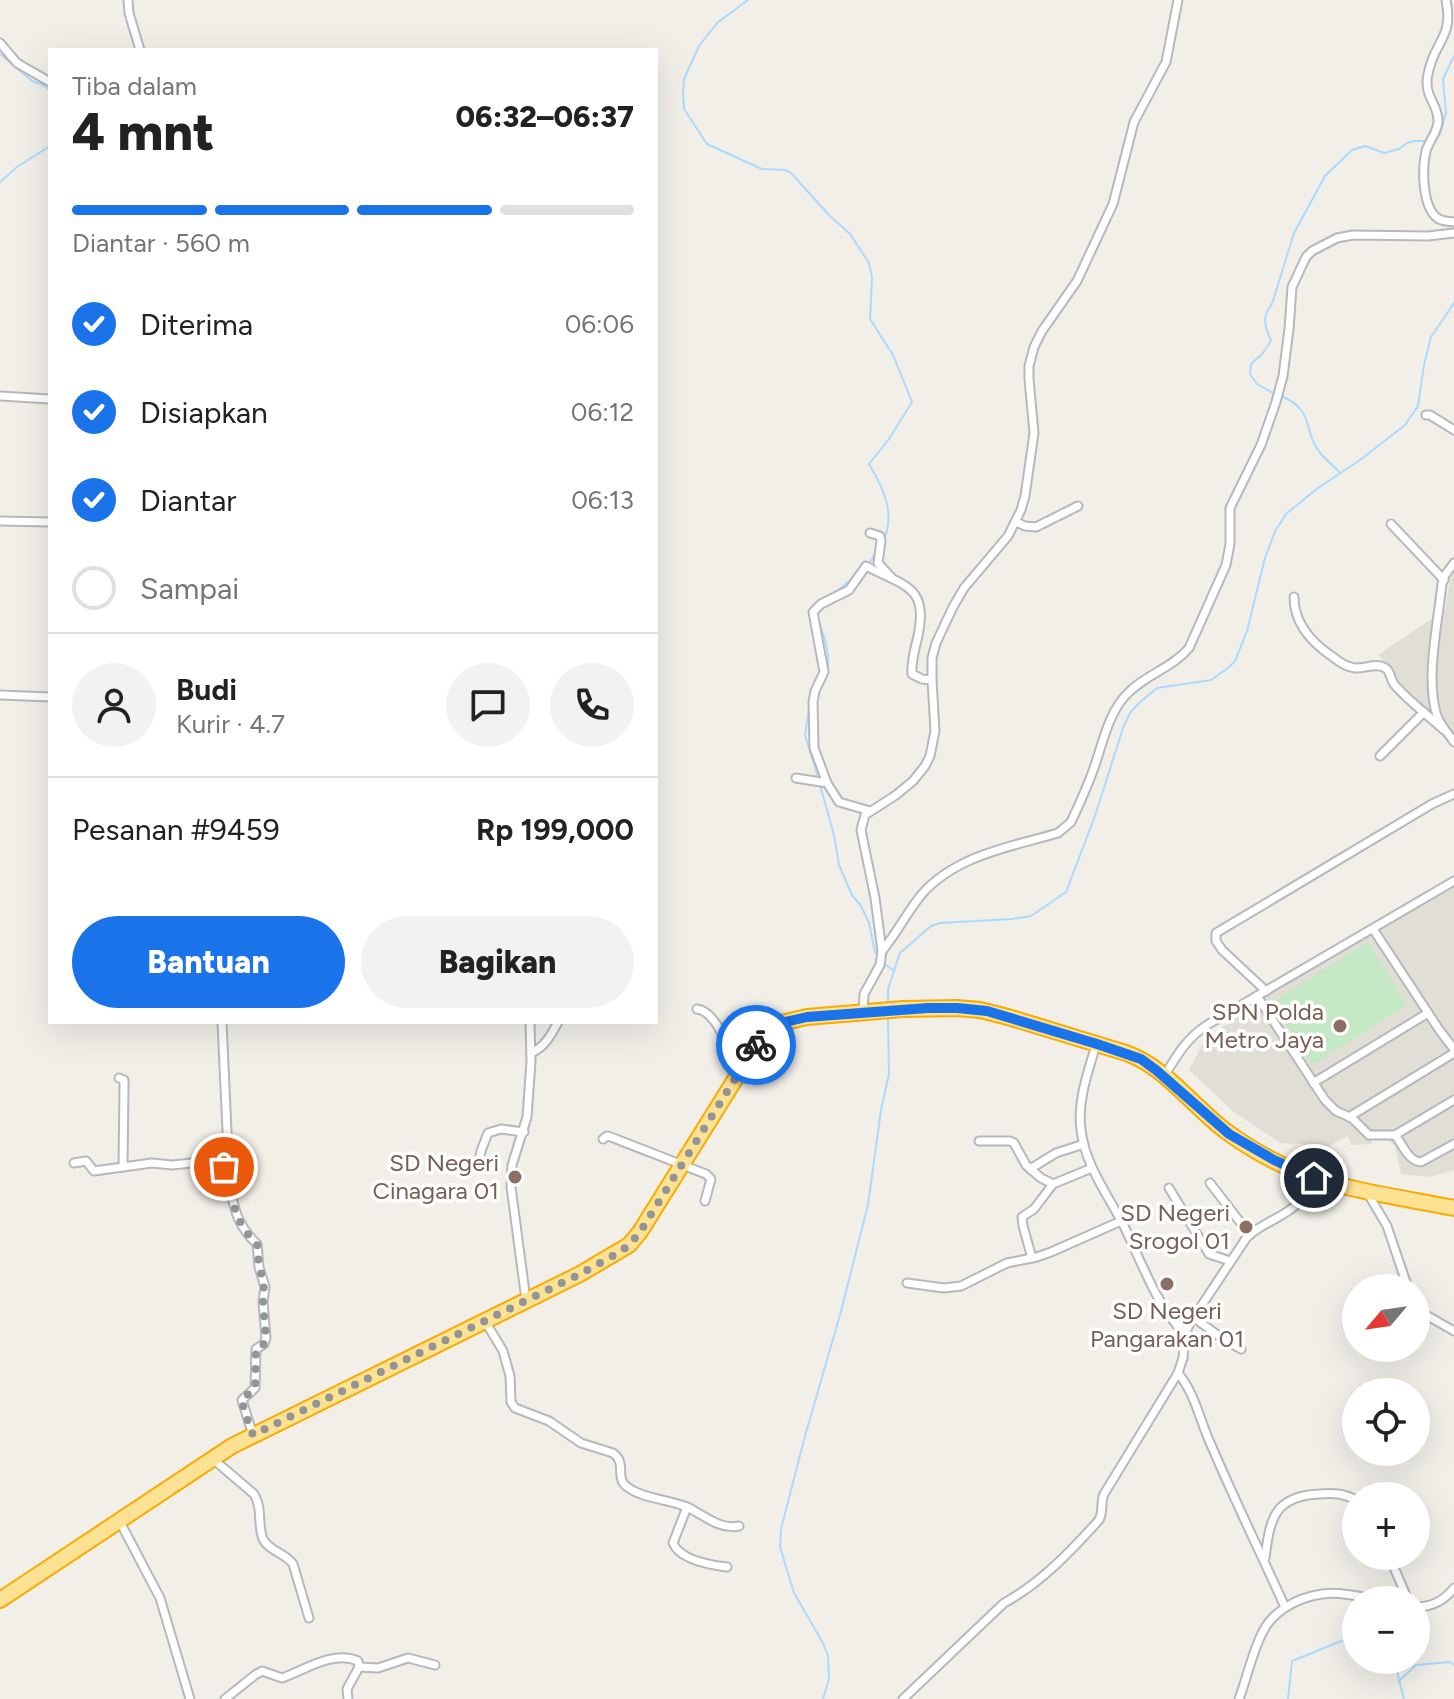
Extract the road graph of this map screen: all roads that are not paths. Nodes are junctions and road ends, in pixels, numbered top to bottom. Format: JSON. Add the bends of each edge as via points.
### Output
{"nodes":[{"id":1,"x":128,"y":0,"type":"edge"},
{"id":2,"x":1178,"y":0,"type":"edge"},
{"id":3,"x":1446,"y":0,"type":"edge"},
{"id":4,"x":0,"y":43,"type":"edge"},
{"id":5,"x":139,"y":48,"type":"edge"},
{"id":6,"x":48,"y":81,"type":"edge"},
{"id":7,"x":1454,"y":222,"type":"edge"},
{"id":8,"x":1454,"y":233,"type":"edge"},
{"id":9,"x":0,"y":396,"type":"edge"},
{"id":10,"x":48,"y":399,"type":"edge"},
{"id":11,"x":1426,"y":415,"type":"dead end"},
{"id":12,"x":1454,"y":430,"type":"edge"},
{"id":13,"x":1078,"y":506,"type":"dead end"},
{"id":14,"x":0,"y":521,"type":"edge"},
{"id":15,"x":48,"y":522,"type":"edge"},
{"id":16,"x":1016,"y":522,"type":"junction"},
{"id":17,"x":1391,"y":524,"type":"dead end"},
{"id":18,"x":870,"y":533,"type":"dead end"},
{"id":19,"x":1454,"y":563,"type":"edge"},
{"id":20,"x":893,"y":578,"type":"junction"},
{"id":21,"x":1444,"y":580,"type":"junction"},
{"id":22,"x":1294,"y":597,"type":"dead end"},
{"id":23,"x":932,"y":680,"type":"junction"},
{"id":24,"x":0,"y":695,"type":"edge"},
{"id":25,"x":48,"y":697,"type":"edge"},
{"id":26,"x":1424,"y":712,"type":"junction"},
{"id":27,"x":1444,"y":730,"type":"junction"},
{"id":28,"x":1454,"y":742,"type":"edge"},
{"id":29,"x":1380,"y":756,"type":"dead end"},
{"id":30,"x":796,"y":778,"type":"dead end"},
{"id":31,"x":823,"y":783,"type":"junction"},
{"id":32,"x":1454,"y":794,"type":"edge"},
{"id":33,"x":870,"y":811,"type":"junction"},
{"id":34,"x":1454,"y":881,"type":"edge"},
{"id":35,"x":1373,"y":929,"type":"junction"},
{"id":36,"x":882,"y":951,"type":"junction"},
{"id":37,"x":1266,"y":991,"type":"junction"},
{"id":38,"x":1257,"y":996,"type":"junction"},
{"id":39,"x":697,"y":1009,"type":"dead end"},
{"id":40,"x":865,"y":1012,"type":"junction"},
{"id":41,"x":1428,"y":1013,"type":"junction"},
{"id":42,"x":222,"y":1024,"type":"edge"},
{"id":43,"x":530,"y":1024,"type":"edge"},
{"id":44,"x":557,"y":1024,"type":"edge"},
{"id":45,"x":1097,"y":1044,"type":"junction"},
{"id":46,"x":1454,"y":1051,"type":"edge"},
{"id":47,"x":531,"y":1053,"type":"junction"},
{"id":48,"x":738,"y":1075,"type":"junction"},
{"id":49,"x":1164,"y":1077,"type":"junction"},
{"id":50,"x":119,"y":1078,"type":"dead end"},
{"id":51,"x":1313,"y":1083,"type":"junction"},
{"id":52,"x":1454,"y":1100,"type":"edge"},
{"id":53,"x":1349,"y":1117,"type":"junction"},
{"id":54,"x":524,"y":1132,"type":"junction"},
{"id":55,"x":1395,"y":1135,"type":"junction"},
{"id":56,"x":603,"y":1139,"type":"dead end"},
{"id":57,"x":979,"y":1141,"type":"dead end"},
{"id":58,"x":1084,"y":1144,"type":"junction"},
{"id":59,"x":1454,"y":1144,"type":"edge"},
{"id":60,"x":74,"y":1163,"type":"dead end"},
{"id":61,"x":479,"y":1163,"type":"dead end"},
{"id":62,"x":682,"y":1164,"type":"junction"},
{"id":63,"x":123,"y":1167,"type":"junction"},
{"id":64,"x":1092,"y":1168,"type":"junction"},
{"id":65,"x":1030,"y":1169,"type":"junction"},
{"id":66,"x":1314,"y":1178,"type":"junction"},
{"id":67,"x":230,"y":1181,"type":"junction"},
{"id":68,"x":1210,"y":1183,"type":"dead end"},
{"id":69,"x":1053,"y":1184,"type":"junction"},
{"id":70,"x":1169,"y":1188,"type":"dead end"},
{"id":71,"x":1366,"y":1191,"type":"junction"},
{"id":72,"x":705,"y":1201,"type":"dead end"},
{"id":73,"x":1454,"y":1208,"type":"edge"},
{"id":74,"x":1121,"y":1221,"type":"junction"},
{"id":75,"x":1250,"y":1235,"type":"junction"},
{"id":76,"x":1032,"y":1258,"type":"junction"},
{"id":77,"x":1230,"y":1261,"type":"junction"},
{"id":78,"x":1403,"y":1274,"type":"edge"},
{"id":79,"x":907,"y":1283,"type":"dead end"},
{"id":80,"x":527,"y":1302,"type":"junction"},
{"id":81,"x":1193,"y":1317,"type":"junction"},
{"id":82,"x":1430,"y":1317,"type":"edge"},
{"id":83,"x":485,"y":1321,"type":"junction"},
{"id":84,"x":1454,"y":1331,"type":"edge"},
{"id":85,"x":1185,"y":1334,"type":"junction"},
{"id":86,"x":1241,"y":1349,"type":"dead end"},
{"id":87,"x":1178,"y":1373,"type":"junction"},
{"id":88,"x":253,"y":1435,"type":"junction"},
{"id":89,"x":213,"y":1459,"type":"junction"},
{"id":90,"x":1342,"y":1493,"type":"edge"},
{"id":91,"x":687,"y":1507,"type":"junction"},
{"id":92,"x":120,"y":1522,"type":"junction"},
{"id":93,"x":739,"y":1526,"type":"dead end"},
{"id":94,"x":1264,"y":1560,"type":"junction"},
{"id":95,"x":727,"y":1567,"type":"dead end"},
{"id":96,"x":1454,"y":1588,"type":"edge"},
{"id":97,"x":1342,"y":1593,"type":"edge"},
{"id":98,"x":1,"y":1597,"type":"edge"},
{"id":99,"x":1430,"y":1606,"type":"edge"},
{"id":100,"x":1285,"y":1607,"type":"junction"},
{"id":101,"x":309,"y":1618,"type":"dead end"},
{"id":102,"x":435,"y":1665,"type":"dead end"},
{"id":103,"x":359,"y":1667,"type":"junction"},
{"id":104,"x":190,"y":1699,"type":"edge"},
{"id":105,"x":225,"y":1699,"type":"edge"},
{"id":106,"x":348,"y":1699,"type":"edge"},
{"id":107,"x":903,"y":1699,"type":"edge"},
{"id":108,"x":1239,"y":1699,"type":"edge"}],
"edges":[{"from":1,"to":5,"type":"street"},
{"from":2,"to":16,"type":"street","via":[[1166,62],[1130,133],[1113,204],[1077,281],[1034,347],[1029,379],[1034,433]]},
{"from":3,"to":7,"type":"street","via":[[1451,26],[1427,78],[1438,122],[1424,173],[1434,214]]},
{"from":4,"to":6,"type":"street","via":[[17,63]]},
{"from":8,"to":36,"type":"street","via":[[1353,235],[1337,238],[1306,257],[1292,287],[1276,402],[1230,508],[1226,565],[1189,648],[1130,690],[1114,710],[1066,827],[949,871],[921,895]]},
{"from":9,"to":10,"type":"street"},
{"from":11,"to":12,"type":"street"},
{"from":13,"to":16,"type":"street","via":[[1036,527]]},
{"from":14,"to":15,"type":"street"},
{"from":16,"to":23,"type":"street","via":[[953,607],[936,643]]},
{"from":17,"to":21,"type":"street"},
{"from":18,"to":20,"type":"street","via":[[880,536],[878,563]]},
{"from":19,"to":21,"type":"street"},
{"from":20,"to":23,"type":"street","via":[[918,597],[920,627],[911,671]]},
{"from":20,"to":31,"type":"street","via":[[866,566],[849,590],[813,612],[824,672],[813,702],[814,748]]},
{"from":21,"to":27,"type":"street","via":[[1432,672],[1435,707]]},
{"from":22,"to":26,"type":"street","via":[[1312,642],[1343,665],[1385,667],[1394,684]]},
{"from":23,"to":33,"type":"street","via":[[935,731],[930,756],[913,781]]},
{"from":24,"to":25,"type":"street"},
{"from":26,"to":27,"type":"street"},
{"from":26,"to":29,"type":"street"},
{"from":27,"to":28,"type":"street"},
{"from":30,"to":31,"type":"street"},
{"from":31,"to":33,"type":"street","via":[[842,804]]},
{"from":32,"to":37,"type":"street","via":[[1216,933],[1222,950]]},
{"from":33,"to":36,"type":"street","via":[[861,830]]},
{"from":34,"to":35,"type":"street"},
{"from":35,"to":37,"type":"street"},
{"from":35,"to":41,"type":"street"},
{"from":36,"to":40,"type":"street","via":[[864,994]]},
{"from":37,"to":38,"type":"street"},
{"from":38,"to":49,"type":"street","via":[[1197,1032]]},
{"from":38,"to":51,"type":"street"},
{"from":39,"to":48,"type":"street","via":[[717,1026]]},
{"from":40,"to":45,"type":"highway","via":[[980,1010]]},
{"from":40,"to":48,"type":"highway","via":[[781,1023],[759,1041]]},
{"from":41,"to":46,"type":"street"},
{"from":41,"to":51,"type":"street"},
{"from":42,"to":67,"type":"street"},
{"from":43,"to":47,"type":"street"},
{"from":44,"to":47,"type":"street","via":[[543,1046]]},
{"from":45,"to":49,"type":"highway","via":[[1141,1059]]},
{"from":45,"to":58,"type":"street","via":[[1081,1110]]},
{"from":46,"to":53,"type":"street"},
{"from":47,"to":54,"type":"street"},
{"from":48,"to":62,"type":"highway"},
{"from":49,"to":66,"type":"highway","via":[[1229,1134]]},
{"from":50,"to":63,"type":"street","via":[[124,1080]]},
{"from":51,"to":53,"type":"street","via":[[1329,1105]]},
{"from":52,"to":55,"type":"street"},
{"from":53,"to":55,"type":"street","via":[[1369,1135]]},
{"from":54,"to":61,"type":"street","via":[[488,1133]]},
{"from":54,"to":80,"type":"street","via":[[512,1165],[511,1187]]},
{"from":55,"to":59,"type":"street","via":[[1417,1162]]},
{"from":56,"to":62,"type":"street","via":[[611,1137]]},
{"from":57,"to":65,"type":"street","via":[[1014,1143]]},
{"from":58,"to":64,"type":"street"},
{"from":58,"to":65,"type":"street"},
{"from":60,"to":63,"type":"street","via":[[86,1161],[94,1171]]},
{"from":62,"to":72,"type":"street","via":[[710,1177]]},
{"from":62,"to":80,"type":"highway","via":[[629,1245]]},
{"from":63,"to":67,"type":"street","via":[[218,1161]]},
{"from":64,"to":69,"type":"street"},
{"from":64,"to":74,"type":"street"},
{"from":65,"to":69,"type":"street"},
{"from":66,"to":71,"type":"highway"},
{"from":66,"to":75,"type":"street","via":[[1295,1206]]},
{"from":67,"to":88,"type":"street","via":[[235,1213],[257,1244],[264,1282],[266,1338],[256,1349],[255,1388],[242,1400]]},
{"from":68,"to":75,"type":"street"},
{"from":69,"to":76,"type":"street","via":[[1021,1218]]},
{"from":70,"to":77,"type":"street","via":[[1209,1254]]},
{"from":71,"to":73,"type":"highway"},
{"from":71,"to":78,"type":"street","via":[[1387,1226]]},
{"from":74,"to":76,"type":"street"},
{"from":74,"to":85,"type":"street","via":[[1168,1314]]},
{"from":75,"to":77,"type":"street"},
{"from":76,"to":79,"type":"street","via":[[1007,1263],[953,1288]]},
{"from":77,"to":81,"type":"street"},
{"from":80,"to":83,"type":"highway"},
{"from":81,"to":85,"type":"street"},
{"from":81,"to":86,"type":"street"},
{"from":82,"to":84,"type":"street"},
{"from":83,"to":88,"type":"highway"},
{"from":83,"to":91,"type":"street","via":[[503,1351],[515,1408],[549,1421],[581,1443],[613,1453],[620,1459],[627,1487]]},
{"from":85,"to":87,"type":"street"},
{"from":87,"to":94,"type":"street","via":[[1188,1385]]},
{"from":87,"to":107,"type":"street","via":[[1104,1494],[1099,1520],[1067,1555],[1004,1603]]},
{"from":88,"to":89,"type":"highway"},
{"from":89,"to":92,"type":"highway"},
{"from":89,"to":101,"type":"street","via":[[254,1494],[264,1541],[293,1564]]},
{"from":90,"to":94,"type":"street","via":[[1302,1495],[1280,1507],[1269,1527]]},
{"from":91,"to":93,"type":"street","via":[[721,1526]]},
{"from":91,"to":95,"type":"street","via":[[674,1548]]},
{"from":92,"to":98,"type":"highway"},
{"from":92,"to":104,"type":"street","via":[[160,1598]]},
{"from":94,"to":100,"type":"street"},
{"from":96,"to":99,"type":"street"},
{"from":97,"to":100,"type":"street","via":[[1324,1592]]},
{"from":100,"to":108,"type":"street","via":[[1264,1629]]},
{"from":102,"to":103,"type":"street","via":[[408,1658],[378,1668]]},
{"from":103,"to":105,"type":"street","via":[[356,1660],[344,1659],[313,1664],[282,1678],[262,1671]]},
{"from":103,"to":106,"type":"street"}]}
